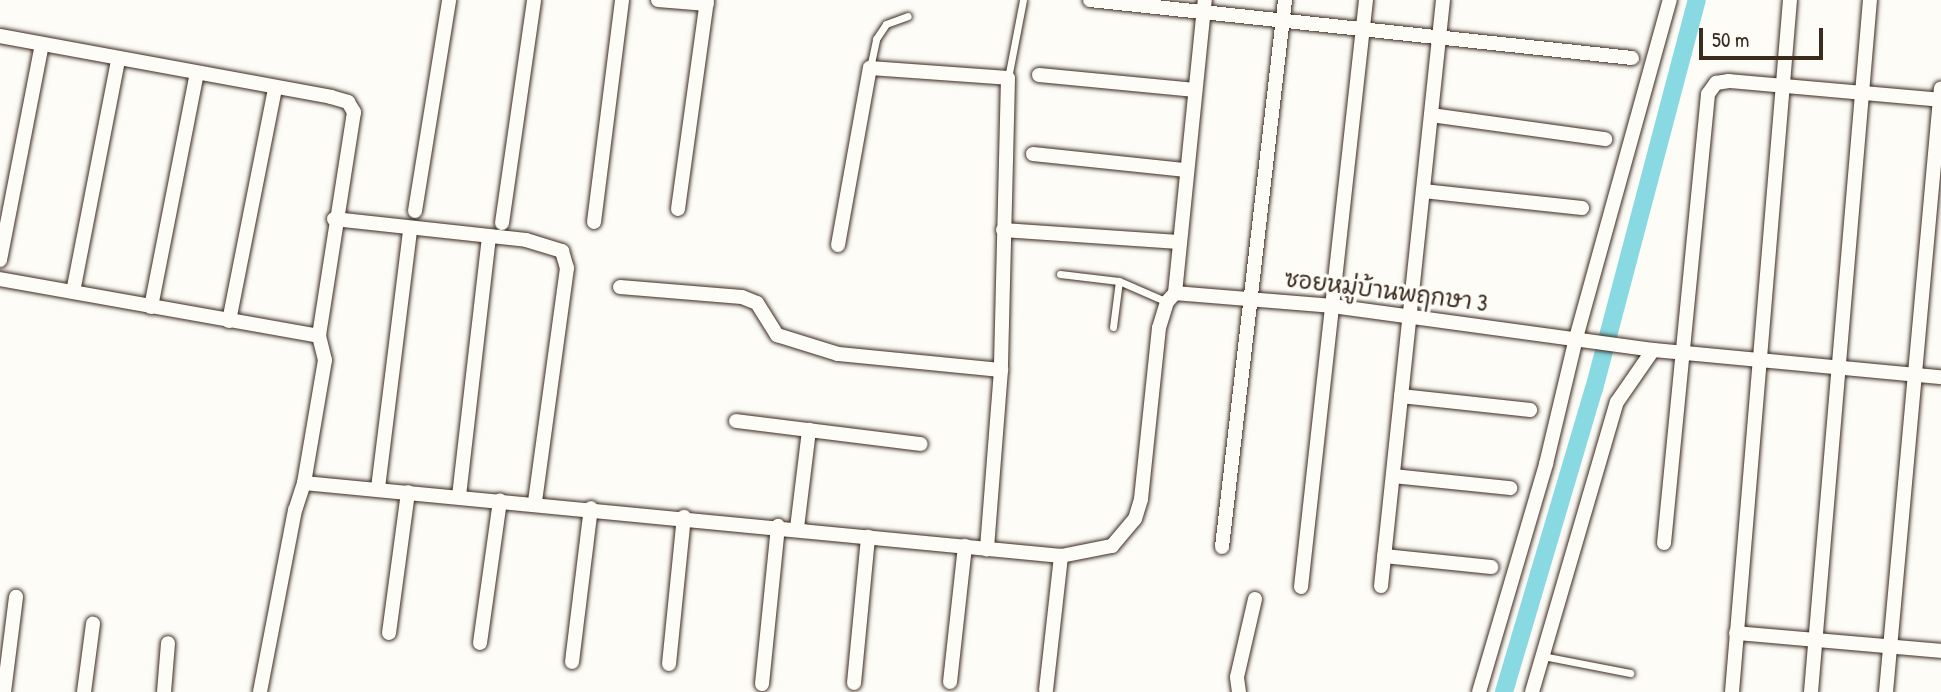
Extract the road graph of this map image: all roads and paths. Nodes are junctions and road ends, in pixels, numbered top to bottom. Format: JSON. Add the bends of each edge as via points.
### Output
{"nodes":[{"id":1,"x":449,"y":0,"type":"edge"},
{"id":2,"x":534,"y":0,"type":"edge"},
{"id":3,"x":622,"y":0,"type":"edge"},
{"id":4,"x":658,"y":0,"type":"edge"},
{"id":5,"x":1023,"y":0,"type":"edge"},
{"id":6,"x":1090,"y":0,"type":"edge"},
{"id":7,"x":1285,"y":0,"type":"edge"},
{"id":8,"x":1366,"y":0,"type":"edge"},
{"id":9,"x":1443,"y":0,"type":"edge"},
{"id":10,"x":1670,"y":0,"type":"edge"},
{"id":11,"x":1790,"y":0,"type":"edge"},
{"id":12,"x":1870,"y":0,"type":"edge"},
{"id":13,"x":707,"y":2,"type":"edge"},
{"id":14,"x":1204,"y":6,"type":"edge"},
{"id":15,"x":908,"y":16,"type":"dead end"},
{"id":16,"x":1283,"y":22,"type":"junction"},
{"id":17,"x":1362,"y":32,"type":"junction"},
{"id":18,"x":0,"y":36,"type":"edge"},
{"id":19,"x":1437,"y":39,"type":"junction"},
{"id":20,"x":42,"y":44,"type":"junction"},
{"id":21,"x":1632,"y":58,"type":"dead end"},
{"id":22,"x":118,"y":61,"type":"junction"},
{"id":23,"x":870,"y":68,"type":"junction"},
{"id":24,"x":197,"y":73,"type":"junction"},
{"id":25,"x":1039,"y":75,"type":"dead end"},
{"id":26,"x":1009,"y":78,"type":"junction"},
{"id":27,"x":1783,"y":85,"type":"junction"},
{"id":28,"x":275,"y":88,"type":"junction"},
{"id":29,"x":1941,"y":88,"type":"edge"},
{"id":30,"x":1195,"y":90,"type":"junction"},
{"id":31,"x":1862,"y":93,"type":"junction"},
{"id":32,"x":1941,"y":100,"type":"edge"},
{"id":33,"x":1431,"y":115,"type":"junction"},
{"id":34,"x":1605,"y":139,"type":"dead end"},
{"id":35,"x":1033,"y":154,"type":"dead end"},
{"id":36,"x":1186,"y":170,"type":"junction"},
{"id":37,"x":1423,"y":191,"type":"junction"},
{"id":38,"x":1582,"y":208,"type":"dead end"},
{"id":39,"x":678,"y":209,"type":"dead end"},
{"id":40,"x":415,"y":211,"type":"dead end"},
{"id":41,"x":334,"y":219,"type":"junction"},
{"id":42,"x":594,"y":222,"type":"dead end"},
{"id":43,"x":502,"y":223,"type":"dead end"},
{"id":44,"x":1003,"y":230,"type":"junction"},
{"id":45,"x":410,"y":231,"type":"junction"},
{"id":46,"x":489,"y":237,"type":"junction"},
{"id":47,"x":1179,"y":242,"type":"junction"},
{"id":48,"x":838,"y":245,"type":"dead end"},
{"id":49,"x":0,"y":260,"type":"edge"},
{"id":50,"x":1060,"y":274,"type":"dead end"},
{"id":51,"x":0,"y":279,"type":"edge"},
{"id":52,"x":1119,"y":281,"type":"junction"},
{"id":53,"x":620,"y":287,"type":"dead end"},
{"id":54,"x":73,"y":292,"type":"junction"},
{"id":55,"x":1251,"y":297,"type":"junction"},
{"id":56,"x":1171,"y":298,"type":"junction"},
{"id":57,"x":1332,"y":306,"type":"junction"},
{"id":58,"x":151,"y":307,"type":"junction"},
{"id":59,"x":1410,"y":316,"type":"junction"},
{"id":60,"x":229,"y":321,"type":"junction"},
{"id":61,"x":1113,"y":327,"type":"dead end"},
{"id":62,"x":318,"y":337,"type":"junction"},
{"id":63,"x":1583,"y":339,"type":"junction"},
{"id":64,"x":1653,"y":350,"type":"junction"},
{"id":65,"x":1680,"y":352,"type":"junction"},
{"id":66,"x":1759,"y":360,"type":"junction"},
{"id":67,"x":1839,"y":367,"type":"junction"},
{"id":68,"x":1001,"y":370,"type":"junction"},
{"id":69,"x":1913,"y":375,"type":"junction"},
{"id":70,"x":1941,"y":377,"type":"edge"},
{"id":71,"x":1401,"y":396,"type":"junction"},
{"id":72,"x":1530,"y":410,"type":"dead end"},
{"id":73,"x":736,"y":421,"type":"dead end"},
{"id":74,"x":810,"y":430,"type":"junction"},
{"id":75,"x":921,"y":444,"type":"dead end"},
{"id":76,"x":1393,"y":476,"type":"junction"},
{"id":77,"x":304,"y":483,"type":"junction"},
{"id":78,"x":378,"y":488,"type":"junction"},
{"id":79,"x":1510,"y":488,"type":"dead end"},
{"id":80,"x":408,"y":492,"type":"junction"},
{"id":81,"x":459,"y":496,"type":"junction"},
{"id":82,"x":500,"y":499,"type":"junction"},
{"id":83,"x":535,"y":503,"type":"junction"},
{"id":84,"x":591,"y":508,"type":"junction"},
{"id":85,"x":684,"y":517,"type":"junction"},
{"id":86,"x":778,"y":526,"type":"junction"},
{"id":87,"x":797,"y":528,"type":"junction"},
{"id":88,"x":868,"y":537,"type":"junction"},
{"id":89,"x":1664,"y":543,"type":"dead end"},
{"id":90,"x":965,"y":546,"type":"junction"},
{"id":91,"x":1222,"y":547,"type":"dead end"},
{"id":92,"x":988,"y":550,"type":"junction"},
{"id":93,"x":1061,"y":556,"type":"junction"},
{"id":94,"x":1384,"y":556,"type":"junction"},
{"id":95,"x":1490,"y":567,"type":"dead end"},
{"id":96,"x":1381,"y":586,"type":"dead end"},
{"id":97,"x":1301,"y":587,"type":"dead end"},
{"id":98,"x":16,"y":597,"type":"dead end"},
{"id":99,"x":1255,"y":599,"type":"dead end"},
{"id":100,"x":93,"y":624,"type":"dead end"},
{"id":101,"x":1736,"y":633,"type":"junction"},
{"id":102,"x":389,"y":634,"type":"dead end"},
{"id":103,"x":1816,"y":640,"type":"junction"},
{"id":104,"x":168,"y":643,"type":"dead end"},
{"id":105,"x":480,"y":643,"type":"dead end"},
{"id":106,"x":1890,"y":646,"type":"junction"},
{"id":107,"x":1941,"y":651,"type":"edge"},
{"id":108,"x":1542,"y":656,"type":"junction"},
{"id":109,"x":572,"y":662,"type":"dead end"},
{"id":110,"x":669,"y":664,"type":"dead end"},
{"id":111,"x":1630,"y":673,"type":"dead end"},
{"id":112,"x":950,"y":682,"type":"dead end"},
{"id":113,"x":854,"y":683,"type":"dead end"},
{"id":114,"x":762,"y":684,"type":"dead end"},
{"id":115,"x":1046,"y":690,"type":"dead end"},
{"id":116,"x":4,"y":692,"type":"edge"},
{"id":117,"x":84,"y":692,"type":"edge"},
{"id":118,"x":164,"y":692,"type":"edge"},
{"id":119,"x":260,"y":692,"type":"edge"},
{"id":120,"x":1239,"y":692,"type":"edge"},
{"id":121,"x":1479,"y":692,"type":"edge"},
{"id":122,"x":1532,"y":692,"type":"edge"},
{"id":123,"x":1732,"y":692,"type":"edge"},
{"id":124,"x":1811,"y":692,"type":"edge"},
{"id":125,"x":1886,"y":692,"type":"edge"}],
"edges":[{"from":1,"to":40,"type":"street"},
{"from":2,"to":43,"type":"street"},
{"from":3,"to":42,"type":"street"},
{"from":4,"to":13,"type":"street"},
{"from":5,"to":26,"type":"lane"},
{"from":6,"to":14,"type":"street"},
{"from":7,"to":16,"type":"street"},
{"from":8,"to":17,"type":"street"},
{"from":9,"to":19,"type":"street"},
{"from":10,"to":63,"type":"street"},
{"from":11,"to":27,"type":"street"},
{"from":12,"to":31,"type":"street"},
{"from":13,"to":39,"type":"street"},
{"from":14,"to":16,"type":"street"},
{"from":14,"to":30,"type":"street"},
{"from":15,"to":23,"type":"lane","via":[[886,24],[876,39]]},
{"from":16,"to":17,"type":"street"},
{"from":16,"to":55,"type":"street"},
{"from":17,"to":19,"type":"street"},
{"from":17,"to":57,"type":"street"},
{"from":18,"to":20,"type":"street"},
{"from":19,"to":21,"type":"street"},
{"from":19,"to":33,"type":"street"},
{"from":20,"to":22,"type":"street"},
{"from":20,"to":49,"type":"street"},
{"from":22,"to":24,"type":"street"},
{"from":22,"to":54,"type":"street"},
{"from":23,"to":26,"type":"street"},
{"from":23,"to":48,"type":"street","via":[[848,170]]},
{"from":24,"to":28,"type":"street"},
{"from":24,"to":58,"type":"street"},
{"from":25,"to":30,"type":"street"},
{"from":26,"to":44,"type":"street"},
{"from":27,"to":31,"type":"street"},
{"from":27,"to":65,"type":"street","via":[[1729,81],[1716,83],[1708,94]]},
{"from":27,"to":66,"type":"street"},
{"from":28,"to":41,"type":"street","via":[[348,102],[354,112]]},
{"from":28,"to":60,"type":"street"},
{"from":29,"to":32,"type":"street"},
{"from":30,"to":36,"type":"street"},
{"from":31,"to":32,"type":"street"},
{"from":31,"to":67,"type":"street"},
{"from":32,"to":69,"type":"street"},
{"from":33,"to":34,"type":"street"},
{"from":33,"to":37,"type":"street"},
{"from":35,"to":36,"type":"street"},
{"from":36,"to":47,"type":"street"},
{"from":37,"to":38,"type":"street"},
{"from":37,"to":59,"type":"street"},
{"from":41,"to":45,"type":"street"},
{"from":41,"to":62,"type":"street"},
{"from":44,"to":47,"type":"street"},
{"from":44,"to":68,"type":"street"},
{"from":45,"to":46,"type":"street"},
{"from":45,"to":78,"type":"street"},
{"from":46,"to":81,"type":"street"},
{"from":46,"to":83,"type":"street","via":[[549,245],[562,251],[567,268]]},
{"from":47,"to":56,"type":"street"},
{"from":50,"to":52,"type":"lane"},
{"from":51,"to":54,"type":"street"},
{"from":52,"to":56,"type":"lane"},
{"from":52,"to":61,"type":"lane"},
{"from":53,"to":68,"type":"street","via":[[741,297],[757,303],[777,335],[838,354]]},
{"from":54,"to":58,"type":"street"},
{"from":55,"to":56,"type":"street","name":"ซอยหมู่บ้านพฤกษา 3"},
{"from":55,"to":57,"type":"street","name":"ซอยหมู่บ้านพฤกษา 3"},
{"from":55,"to":91,"type":"street"},
{"from":56,"to":93,"type":"street","via":[[1158,328],[1135,519],[1112,546]]},
{"from":57,"to":59,"type":"street","name":"ซอยหมู่บ้านพฤกษา 3"},
{"from":57,"to":97,"type":"street"},
{"from":58,"to":60,"type":"street"},
{"from":59,"to":63,"type":"street","name":"ซอยหมู่บ้านพฤกษา 3"},
{"from":59,"to":71,"type":"street"},
{"from":60,"to":62,"type":"street"},
{"from":62,"to":77,"type":"street","via":[[325,360]]},
{"from":63,"to":64,"type":"street","name":"ซอยหมู่บ้านพฤกษา 3"},
{"from":63,"to":121,"type":"street"},
{"from":64,"to":65,"type":"street","name":"ซอยหมู่บ้านพฤกษา 3"},
{"from":64,"to":108,"type":"street","via":[[1617,402]]},
{"from":65,"to":66,"type":"street","name":"ซอยหมู่บ้านพฤกษา 3"},
{"from":65,"to":89,"type":"street"},
{"from":66,"to":67,"type":"street","name":"ซอยหมู่บ้านพฤกษา 3"},
{"from":66,"to":101,"type":"street"},
{"from":67,"to":69,"type":"street","name":"ซอยหมู่บ้านพฤกษา 3"},
{"from":67,"to":103,"type":"street"},
{"from":68,"to":92,"type":"street"},
{"from":69,"to":70,"type":"street","name":"ซอยหมู่บ้านพฤกษา 3"},
{"from":69,"to":106,"type":"street"},
{"from":71,"to":72,"type":"street"},
{"from":71,"to":76,"type":"street"},
{"from":73,"to":74,"type":"street"},
{"from":74,"to":75,"type":"street"},
{"from":74,"to":87,"type":"street"},
{"from":76,"to":79,"type":"street"},
{"from":76,"to":94,"type":"street"},
{"from":77,"to":78,"type":"street"},
{"from":77,"to":119,"type":"street"},
{"from":78,"to":80,"type":"street"},
{"from":80,"to":81,"type":"street"},
{"from":80,"to":102,"type":"street"},
{"from":81,"to":82,"type":"street"},
{"from":82,"to":83,"type":"street"},
{"from":82,"to":105,"type":"street"},
{"from":83,"to":84,"type":"street"},
{"from":84,"to":85,"type":"street"},
{"from":84,"to":109,"type":"street"},
{"from":85,"to":86,"type":"street"},
{"from":85,"to":110,"type":"street"},
{"from":86,"to":87,"type":"street"},
{"from":86,"to":114,"type":"street"},
{"from":87,"to":88,"type":"street"},
{"from":88,"to":90,"type":"street"},
{"from":88,"to":113,"type":"street"},
{"from":90,"to":92,"type":"street"},
{"from":90,"to":112,"type":"street"},
{"from":92,"to":93,"type":"street"},
{"from":93,"to":115,"type":"street"},
{"from":94,"to":95,"type":"street"},
{"from":94,"to":96,"type":"street"},
{"from":98,"to":116,"type":"street"},
{"from":99,"to":120,"type":"street","via":[[1237,677]]},
{"from":100,"to":117,"type":"street"},
{"from":101,"to":103,"type":"street"},
{"from":101,"to":123,"type":"street"},
{"from":103,"to":106,"type":"street"},
{"from":103,"to":124,"type":"street"},
{"from":104,"to":118,"type":"street"},
{"from":106,"to":107,"type":"street"},
{"from":106,"to":125,"type":"street"},
{"from":108,"to":111,"type":"lane"},
{"from":108,"to":122,"type":"street"}]}
